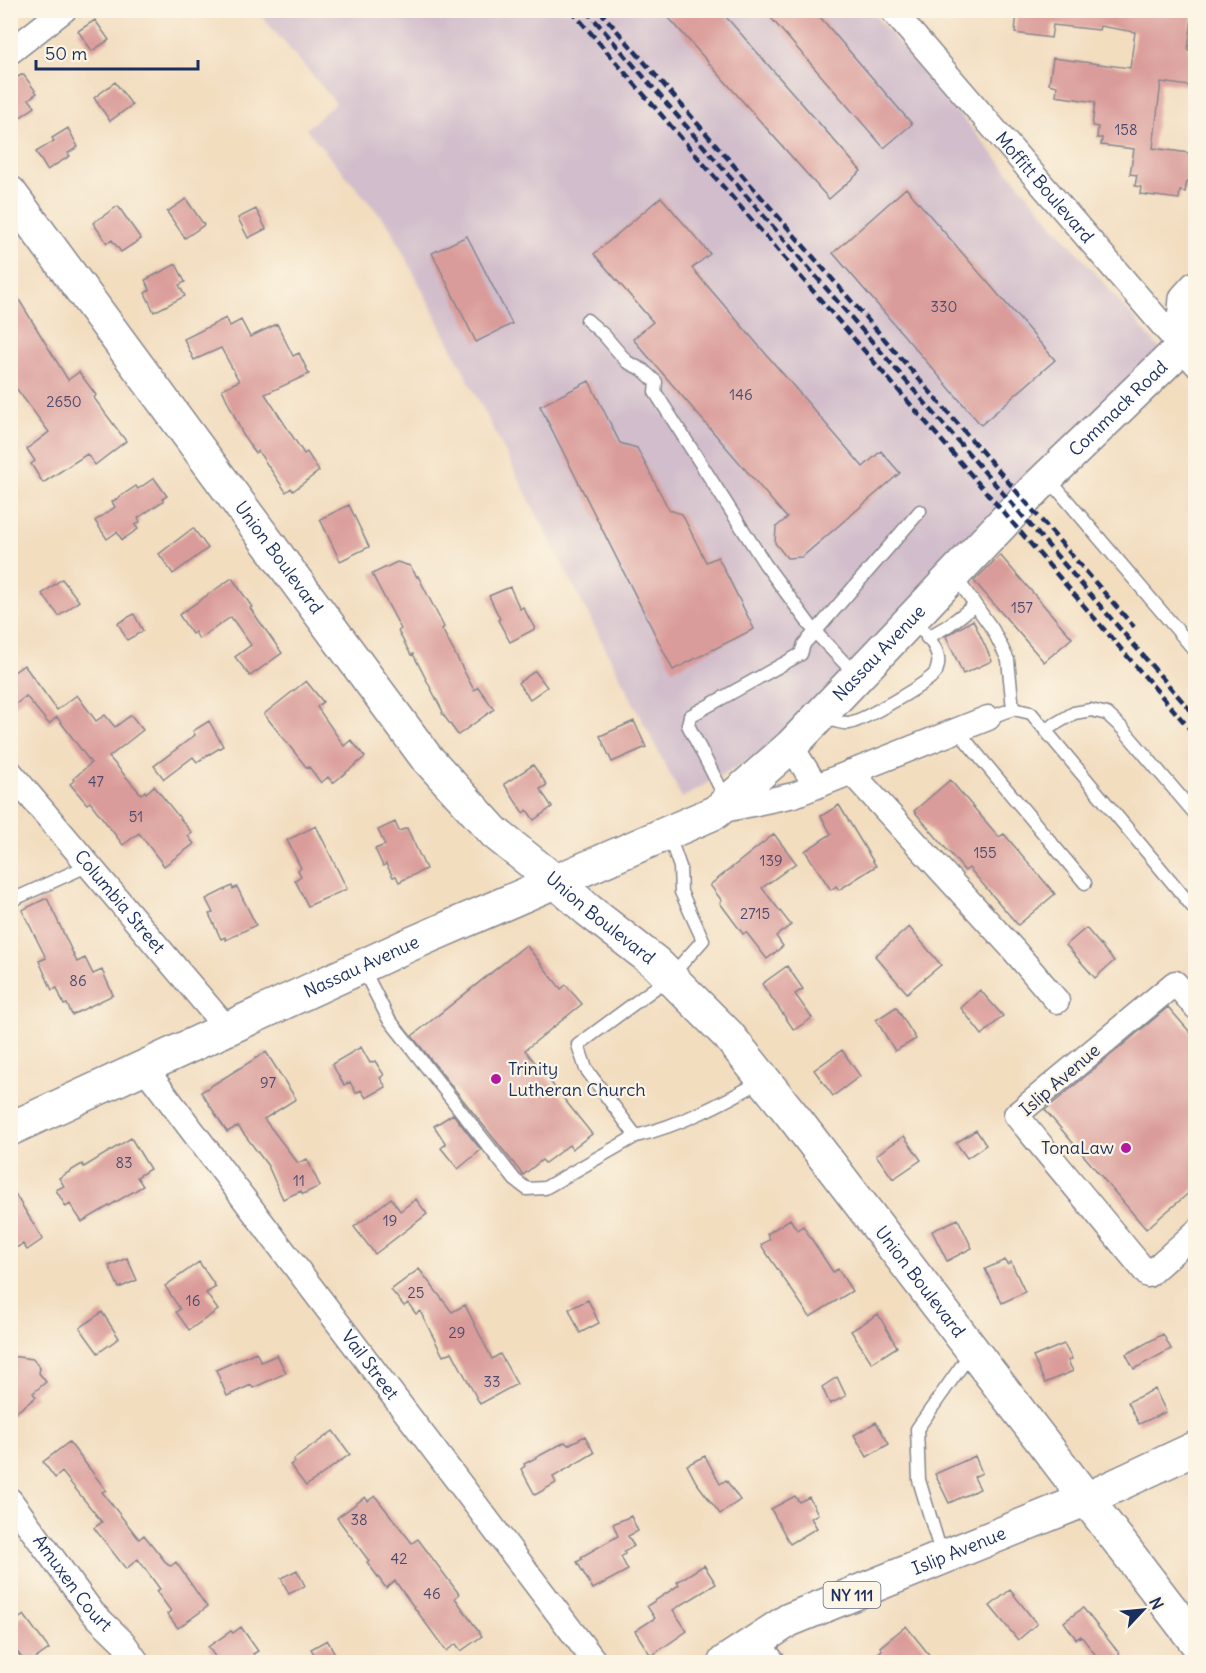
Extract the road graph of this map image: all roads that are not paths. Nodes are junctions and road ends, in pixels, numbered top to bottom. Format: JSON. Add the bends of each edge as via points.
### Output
{"nodes":[{"id":1,"x":64,"y":10,"type":"edge"},
{"id":2,"x":899,"y":13,"type":"edge"},
{"id":3,"x":10,"y":52,"type":"edge"},
{"id":4,"x":10,"y":193,"type":"edge"},
{"id":5,"x":1196,"y":288,"type":"edge"},
{"id":6,"x":587,"y":320,"type":"dead end"},
{"id":7,"x":1191,"y":354,"type":"edge"},
{"id":8,"x":1042,"y":482,"type":"junction"},
{"id":9,"x":920,"y":511,"type":"dead end"},
{"id":10,"x":954,"y":575,"type":"junction"},
{"id":11,"x":975,"y":605,"type":"junction"},
{"id":12,"x":920,"y":628,"type":"junction"},
{"id":13,"x":815,"y":633,"type":"junction"},
{"id":14,"x":1196,"y":652,"type":"edge"},
{"id":15,"x":858,"y":677,"type":"junction"},
{"id":16,"x":1013,"y":709,"type":"junction"},
{"id":17,"x":822,"y":715,"type":"junction"},
{"id":18,"x":988,"y":718,"type":"joint"},
{"id":19,"x":957,"y":730,"type":"junction"},
{"id":20,"x":1045,"y":730,"type":"junction"},
{"id":21,"x":791,"y":746,"type":"junction"},
{"id":22,"x":10,"y":772,"type":"edge"},
{"id":23,"x":851,"y":772,"type":"junction"},
{"id":24,"x":816,"y":786,"type":"junction"},
{"id":25,"x":722,"y":807,"type":"junction"},
{"id":26,"x":1196,"y":815,"type":"edge"},
{"id":27,"x":668,"y":832,"type":"junction"},
{"id":28,"x":89,"y":865,"type":"junction"},
{"id":29,"x":555,"y":880,"type":"junction"},
{"id":30,"x":1085,"y":883,"type":"dead end"},
{"id":31,"x":10,"y":901,"type":"edge"},
{"id":32,"x":1196,"y":911,"type":"edge"},
{"id":33,"x":362,"y":967,"type":"junction"},
{"id":34,"x":670,"y":978,"type":"junction"},
{"id":35,"x":1057,"y":1001,"type":"dead end"},
{"id":36,"x":1196,"y":1007,"type":"edge"},
{"id":37,"x":228,"y":1030,"type":"junction"},
{"id":38,"x":144,"y":1066,"type":"junction"},
{"id":39,"x":764,"y":1080,"type":"junction"},
{"id":40,"x":10,"y":1129,"type":"edge"},
{"id":41,"x":636,"y":1136,"type":"junction"},
{"id":42,"x":1196,"y":1232,"type":"edge"},
{"id":43,"x":973,"y":1350,"type":"junction"},
{"id":44,"x":1196,"y":1448,"type":"edge"},
{"id":45,"x":1087,"y":1499,"type":"junction"},
{"id":46,"x":10,"y":1500,"type":"edge"},
{"id":47,"x":942,"y":1558,"type":"junction"},
{"id":48,"x":1196,"y":1642,"type":"edge"},
{"id":49,"x":764,"y":1652,"type":"edge"},
{"id":50,"x":137,"y":1662,"type":"edge"},
{"id":51,"x":595,"y":1662,"type":"edge"},
{"id":52,"x":725,"y":1662,"type":"edge"}],
"edges":[{"from":1,"to":3,"type":"street"},
{"from":2,"to":7,"type":"street","name":"Moffitt Boulevard"},
{"from":4,"to":29,"type":"main road","name":"Union Boulevard","via":[[425,756],[495,833]]},
{"from":5,"to":7,"type":"main road","name":"Commack Road","via":[[1186,299]]},
{"from":6,"to":13,"type":"lane","via":[[627,362],[656,382],[655,392],[759,555]]},
{"from":7,"to":8,"type":"main road","name":"Commack Road"},
{"from":8,"to":10,"type":"main road","name":"Nassau Avenue"},
{"from":8,"to":14,"type":"lane"},
{"from":9,"to":13,"type":"lane"},
{"from":10,"to":11,"type":"lane"},
{"from":10,"to":12,"type":"main road","name":"Nassau Avenue"},
{"from":11,"to":12,"type":"lane"},
{"from":11,"to":16,"type":"lane","via":[[1008,660]]},
{"from":12,"to":15,"type":"main road","name":"Nassau Avenue"},
{"from":12,"to":17,"type":"lane","via":[[939,657],[936,671],[927,680],[852,722],[840,723]]},
{"from":13,"to":15,"type":"lane"},
{"from":13,"to":25,"type":"lane","via":[[804,644],[801,654],[690,716],[688,725]]},
{"from":15,"to":17,"type":"main road","name":"Nassau Avenue"},
{"from":16,"to":18,"type":"lane"},
{"from":16,"to":20,"type":"lane","via":[[1031,712]]},
{"from":17,"to":21,"type":"main road","name":"Nassau Avenue"},
{"from":18,"to":19,"type":"street","name":"Nassau Avenue"},
{"from":19,"to":23,"type":"street","name":"Nassau Avenue"},
{"from":19,"to":30,"type":"lane"},
{"from":20,"to":26,"type":"lane","via":[[1074,713],[1091,710],[1107,714]]},
{"from":20,"to":32,"type":"lane"},
{"from":21,"to":24,"type":"street"},
{"from":21,"to":25,"type":"main road","name":"Nassau Avenue"},
{"from":22,"to":28,"type":"street","name":"Columbia Street"},
{"from":23,"to":24,"type":"street","name":"Nassau Avenue"},
{"from":23,"to":35,"type":"street"},
{"from":24,"to":25,"type":"street","name":"Nassau Avenue","via":[[794,795]]},
{"from":25,"to":27,"type":"main road","name":"Nassau Avenue"},
{"from":27,"to":29,"type":"main road","name":"Nassau Avenue"},
{"from":27,"to":34,"type":"lane","via":[[680,867],[681,892],[703,940]]},
{"from":28,"to":31,"type":"lane"},
{"from":28,"to":37,"type":"street","name":"Columbia Street"},
{"from":29,"to":33,"type":"main road","name":"Nassau Avenue"},
{"from":29,"to":34,"type":"main road","name":"Union Boulevard"},
{"from":33,"to":37,"type":"main road","name":"Nassau Avenue"},
{"from":33,"to":41,"type":"lane","via":[[388,1018],[526,1189],[544,1188]]},
{"from":34,"to":39,"type":"main road","name":"Union Boulevard","via":[[728,1035]]},
{"from":34,"to":41,"type":"lane","via":[[578,1045],[586,1069]]},
{"from":36,"to":42,"type":"street","name":"Islip Avenue","via":[[1175,982],[1016,1115],[1148,1275]]},
{"from":37,"to":38,"type":"main road","name":"Nassau Avenue"},
{"from":38,"to":40,"type":"main road","name":"Nassau Avenue"},
{"from":38,"to":51,"type":"street","name":"Vail Street"},
{"from":39,"to":41,"type":"lane","via":[[717,1106]]},
{"from":39,"to":43,"type":"main road","name":"Union Boulevard"},
{"from":43,"to":45,"type":"main road","name":"Union Boulevard"},
{"from":43,"to":47,"type":"lane","via":[[917,1429],[920,1480]]},
{"from":44,"to":45,"type":"main road","name":"Islip Avenue","number":"NY 111"},
{"from":45,"to":47,"type":"main road","name":"Islip Avenue","number":"NY 111"},
{"from":45,"to":48,"type":"main road","name":"Union Boulevard"},
{"from":46,"to":50,"type":"street","name":"Amuxen Court","via":[[93,1612],[123,1641]]},
{"from":47,"to":49,"type":"main road","name":"Islip Avenue","number":"NY 111","via":[[789,1620]]},
{"from":49,"to":52,"type":"main road","name":"Islip Avenue","number":"NY 111"}]}
